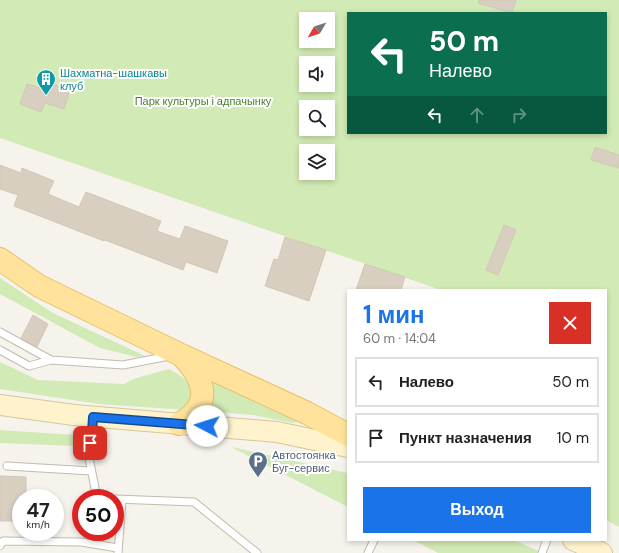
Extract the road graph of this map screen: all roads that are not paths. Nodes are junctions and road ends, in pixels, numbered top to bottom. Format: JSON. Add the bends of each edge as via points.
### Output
{"nodes":[{"id":1,"x":0,"y":259,"type":"edge"},
{"id":2,"x":0,"y":332,"type":"edge"},
{"id":3,"x":0,"y":350,"type":"edge"},
{"id":4,"x":179,"y":354,"type":"junction"},
{"id":5,"x":51,"y":360,"type":"junction"},
{"id":6,"x":0,"y":405,"type":"edge"},
{"id":7,"x":93,"y":417,"type":"junction"},
{"id":8,"x":179,"y":424,"type":"junction"},
{"id":9,"x":347,"y":434,"type":"edge"},
{"id":10,"x":347,"y":447,"type":"edge"},
{"id":11,"x":7,"y":466,"type":"dead end"},
{"id":12,"x":91,"y":471,"type":"junction"},
{"id":13,"x":95,"y":489,"type":"edge"},
{"id":14,"x":124,"y":500,"type":"edge"},
{"id":15,"x":374,"y":541,"type":"edge"},
{"id":16,"x":547,"y":541,"type":"edge"},
{"id":17,"x":575,"y":541,"type":"edge"},
{"id":18,"x":0,"y":546,"type":"edge"},
{"id":19,"x":118,"y":550,"type":"edge"},
{"id":20,"x":257,"y":553,"type":"edge"},
{"id":21,"x":368,"y":553,"type":"edge"},
{"id":22,"x":542,"y":553,"type":"edge"},
{"id":23,"x":602,"y":553,"type":"edge"}],
"edges":[{"from":1,"to":4,"type":"main road","via":[[39,286]]},
{"from":2,"to":5,"type":"lane"},
{"from":3,"to":5,"type":"lane","via":[[29,366]]},
{"from":4,"to":5,"type":"lane","via":[[123,365]]},
{"from":4,"to":8,"type":"main road","via":[[192,366],[202,386],[203,398],[191,418]]},
{"from":4,"to":9,"type":"main road","via":[[307,413]]},
{"from":6,"to":7,"type":"main road"},
{"from":7,"to":8,"type":"main road"},
{"from":7,"to":12,"type":"lane","via":[[88,453]]},
{"from":8,"to":10,"type":"main road","via":[[277,432]]},
{"from":11,"to":12,"type":"lane"},
{"from":12,"to":13,"type":"lane"},
{"from":14,"to":20,"type":"lane","via":[[194,502]]},
{"from":15,"to":21,"type":"lane"},
{"from":16,"to":22,"type":"lane"},
{"from":17,"to":23,"type":"main road"},
{"from":18,"to":19,"type":"lane","via":[[3,541],[81,542]]}]}
